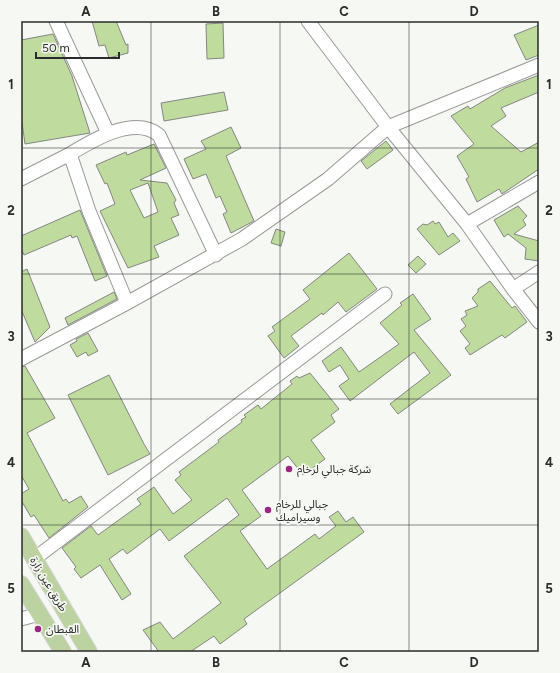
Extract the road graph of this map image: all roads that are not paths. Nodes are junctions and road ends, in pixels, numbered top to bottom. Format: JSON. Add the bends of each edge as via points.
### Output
{"nodes":[{"id":1,"x":56,"y":21,"type":"edge"},
{"id":2,"x":308,"y":21,"type":"edge"},
{"id":3,"x":539,"y":65,"type":"edge"},
{"id":4,"x":388,"y":127,"type":"junction"},
{"id":5,"x":108,"y":133,"type":"junction"},
{"id":6,"x":70,"y":154,"type":"junction"},
{"id":7,"x":21,"y":179,"type":"edge"},
{"id":8,"x":539,"y":182,"type":"edge"},
{"id":9,"x":467,"y":224,"type":"junction"},
{"id":10,"x":216,"y":255,"type":"junction"},
{"id":11,"x":539,"y":272,"type":"edge"},
{"id":12,"x":513,"y":289,"type":"junction"},
{"id":13,"x":385,"y":294,"type":"dead end"},
{"id":14,"x":127,"y":303,"type":"junction"},
{"id":15,"x":539,"y":322,"type":"edge"},
{"id":16,"x":21,"y":359,"type":"edge"},
{"id":17,"x":21,"y":536,"type":"edge"},
{"id":18,"x":34,"y":559,"type":"junction"},
{"id":19,"x":21,"y":584,"type":"edge"},
{"id":20,"x":39,"y":614,"type":"junction"},
{"id":21,"x":21,"y":619,"type":"edge"},
{"id":22,"x":64,"y":652,"type":"edge"},
{"id":23,"x":89,"y":652,"type":"edge"}],
"edges":[{"from":1,"to":5,"type":"street"},
{"from":2,"to":4,"type":"street"},
{"from":3,"to":4,"type":"street"},
{"from":4,"to":9,"type":"street"},
{"from":4,"to":10,"type":"street","via":[[328,179]]},
{"from":5,"to":6,"type":"street"},
{"from":5,"to":10,"type":"street","via":[[142,127],[152,129],[159,135]]},
{"from":6,"to":7,"type":"street"},
{"from":6,"to":14,"type":"street","via":[[89,211]]},
{"from":8,"to":9,"type":"street"},
{"from":9,"to":12,"type":"street"},
{"from":10,"to":14,"type":"street"},
{"from":11,"to":12,"type":"street"},
{"from":12,"to":15,"type":"street"},
{"from":13,"to":18,"type":"street"},
{"from":14,"to":16,"type":"street"},
{"from":17,"to":18,"type":"main road","name":"طريق عين زارة"},
{"from":18,"to":23,"type":"main road","name":"طريق عين زارة"},
{"from":19,"to":20,"type":"main road"},
{"from":20,"to":21,"type":"street"},
{"from":20,"to":22,"type":"main road"}]}
